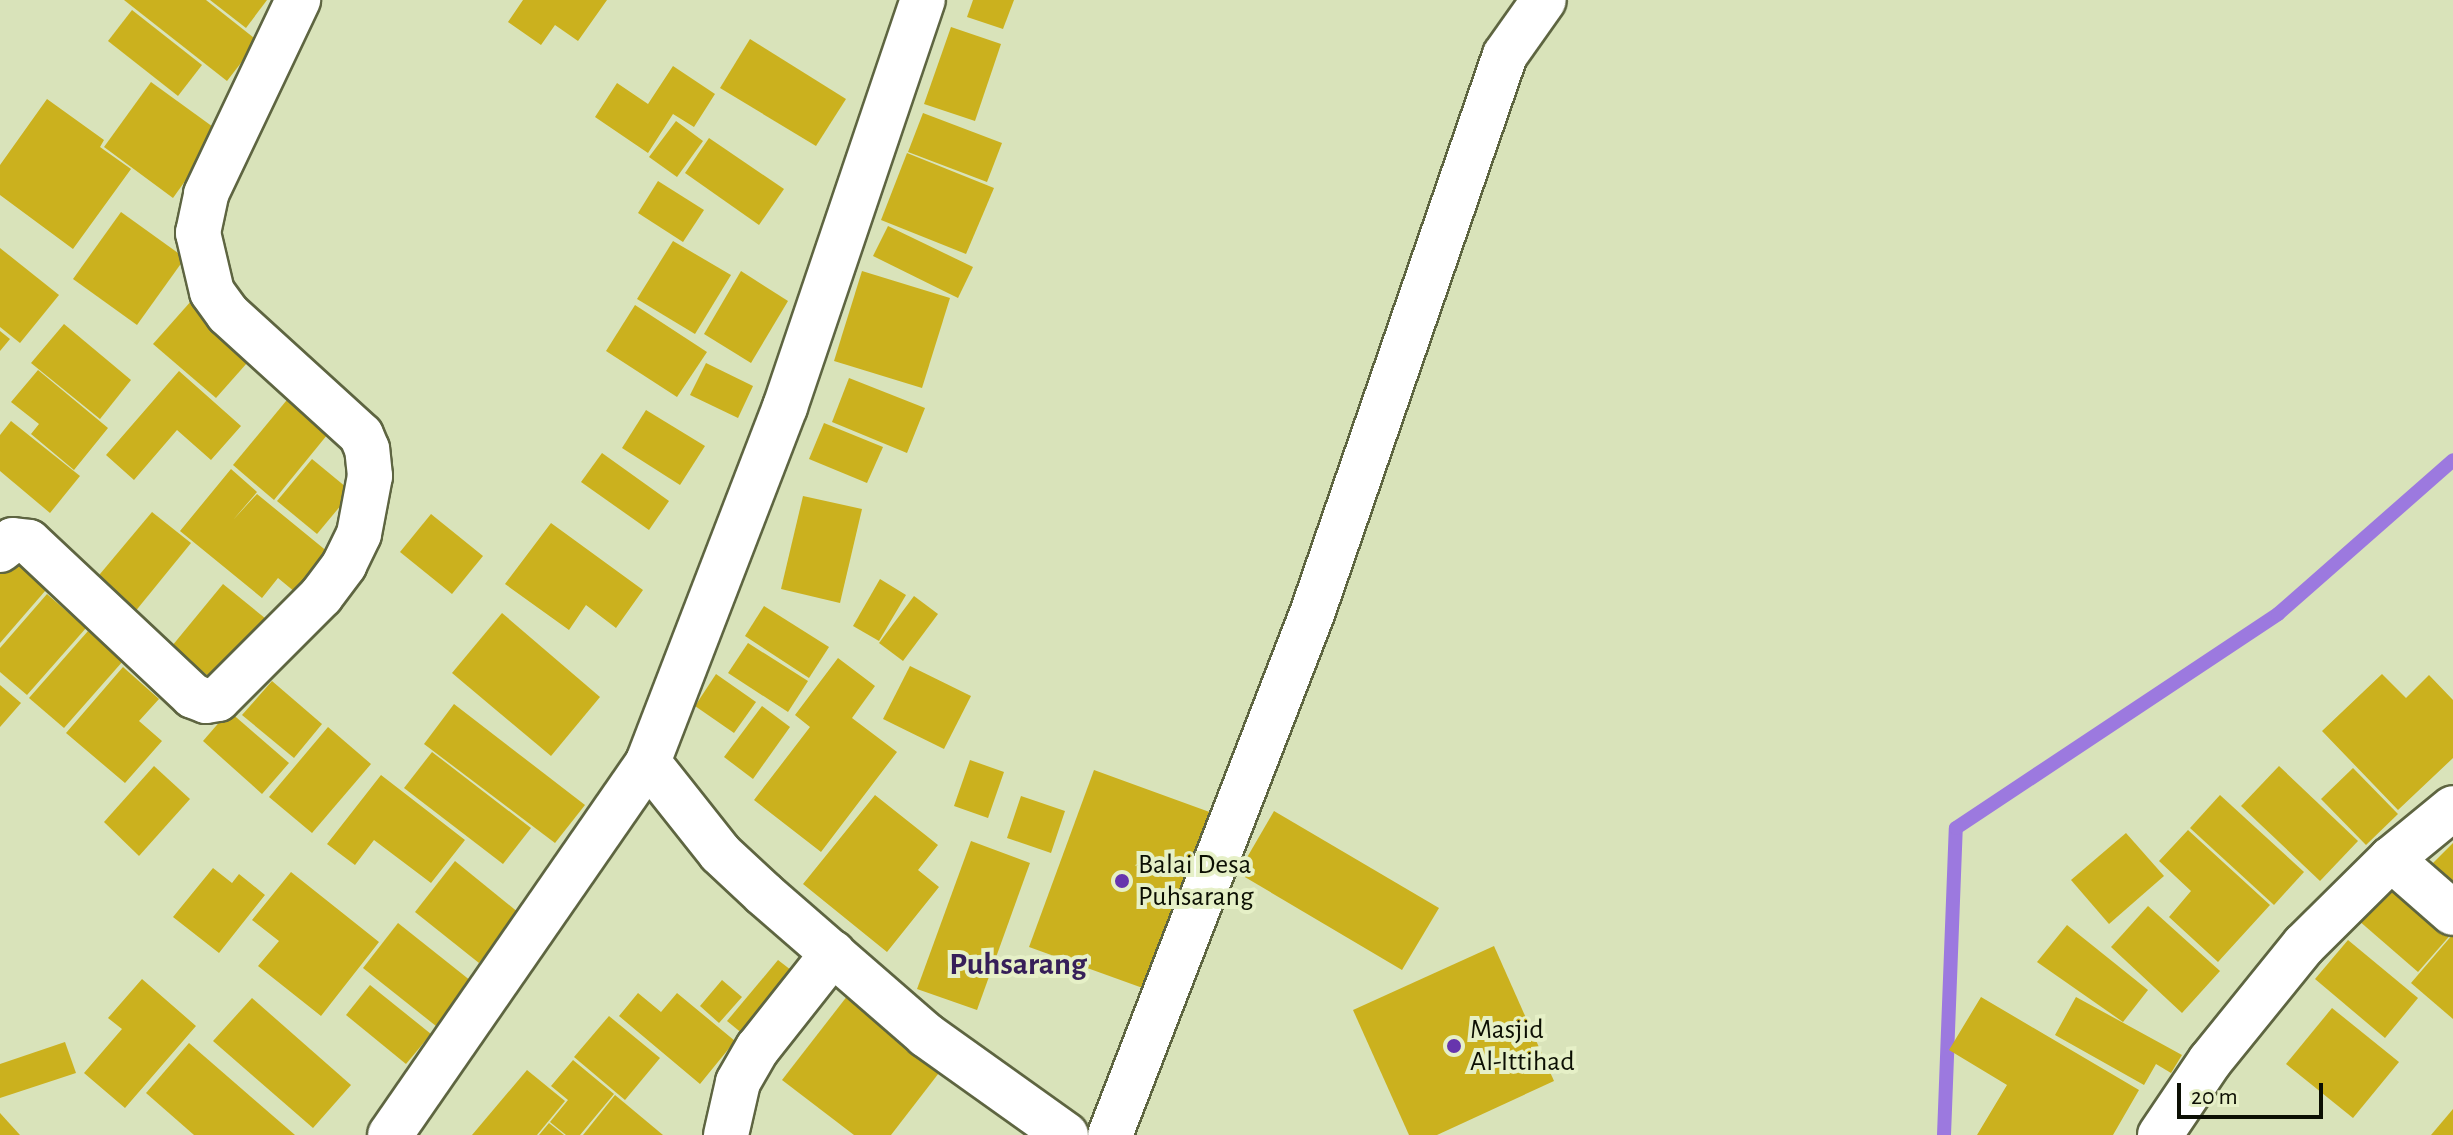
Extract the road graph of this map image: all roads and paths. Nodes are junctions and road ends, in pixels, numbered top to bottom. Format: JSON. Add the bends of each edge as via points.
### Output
{"nodes":[{"id":1,"x":298,"y":0,"type":"edge"},
{"id":2,"x":923,"y":0,"type":"edge"},
{"id":3,"x":1544,"y":0,"type":"edge"},
{"id":4,"x":0,"y":550,"type":"edge"},
{"id":5,"x":648,"y":762,"type":"junction"},
{"id":6,"x":2453,"y":808,"type":"edge"},
{"id":7,"x":2391,"y":859,"type":"junction"},
{"id":8,"x":2453,"y":913,"type":"edge"},
{"id":9,"x":833,"y":953,"type":"junction"},
{"id":10,"x":407,"y":1130,"type":"edge"},
{"id":11,"x":726,"y":1135,"type":"edge"},
{"id":12,"x":1066,"y":1135,"type":"edge"},
{"id":13,"x":1110,"y":1135,"type":"edge"},
{"id":14,"x":2160,"y":1135,"type":"edge"}],
"edges":[{"from":1,"to":4,"type":"street","via":[[206,194],[198,233],[206,278],[228,314],[361,435],[370,476],[359,534],[344,565],[321,596],[218,699],[206,701],[193,696],[29,542],[13,540]]},
{"from":2,"to":5,"type":"street","via":[[785,407]]},
{"from":3,"to":13,"type":"street","via":[[1505,55],[1313,611]]},
{"from":5,"to":9,"type":"street","via":[[720,853]]},
{"from":5,"to":10,"type":"street"},
{"from":6,"to":7,"type":"street"},
{"from":7,"to":8,"type":"street"},
{"from":7,"to":14,"type":"street","via":[[2304,945],[2210,1061]]},
{"from":9,"to":11,"type":"street","via":[[758,1048],[738,1082]]},
{"from":9,"to":12,"type":"street","via":[[926,1035]]}]}
